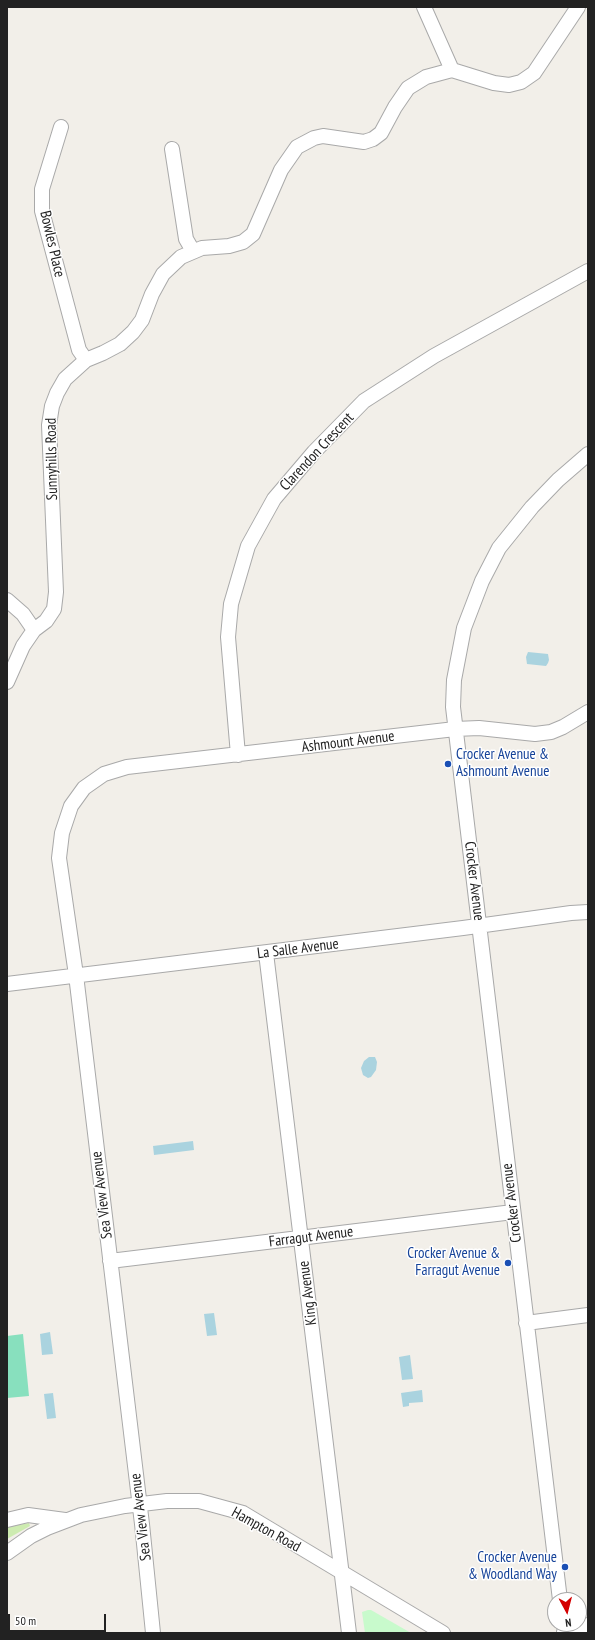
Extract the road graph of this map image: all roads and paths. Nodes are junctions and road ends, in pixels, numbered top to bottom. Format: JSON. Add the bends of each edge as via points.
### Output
{"nodes":[{"id":1,"x":424,"y":7,"type":"edge"},
{"id":2,"x":578,"y":7,"type":"edge"},
{"id":3,"x":452,"y":70,"type":"junction"},
{"id":4,"x":61,"y":127,"type":"dead end"},
{"id":5,"x":172,"y":149,"type":"dead end"},
{"id":6,"x":193,"y":251,"type":"junction"},
{"id":7,"x":588,"y":271,"type":"edge"},
{"id":8,"x":86,"y":360,"type":"junction"},
{"id":9,"x":588,"y":454,"type":"edge"},
{"id":10,"x":7,"y":600,"type":"edge"},
{"id":11,"x":34,"y":630,"type":"junction"},
{"id":12,"x":7,"y":682,"type":"edge"},
{"id":13,"x":588,"y":712,"type":"edge"},
{"id":14,"x":455,"y":729,"type":"junction"},
{"id":15,"x":238,"y":755,"type":"junction"},
{"id":16,"x":104,"y":774,"type":"joint"},
{"id":17,"x":588,"y":912,"type":"edge"},
{"id":18,"x":479,"y":925,"type":"junction"},
{"id":19,"x":266,"y":953,"type":"junction"},
{"id":20,"x":76,"y":975,"type":"junction"},
{"id":21,"x":7,"y":984,"type":"edge"},
{"id":22,"x":513,"y":1212,"type":"junction"},
{"id":23,"x":301,"y":1238,"type":"junction"},
{"id":24,"x":110,"y":1261,"type":"junction"},
{"id":25,"x":588,"y":1315,"type":"edge"},
{"id":26,"x":526,"y":1323,"type":"junction"},
{"id":27,"x":139,"y":1504,"type":"junction"},
{"id":28,"x":7,"y":1520,"type":"edge"},
{"id":29,"x":65,"y":1520,"type":"junction"},
{"id":30,"x":7,"y":1553,"type":"edge"},
{"id":31,"x":341,"y":1573,"type":"junction"},
{"id":32,"x":559,"y":1592,"type":"edge"},
{"id":33,"x":153,"y":1633,"type":"edge"},
{"id":34,"x":349,"y":1633,"type":"edge"},
{"id":35,"x":442,"y":1633,"type":"edge"}],
"edges":[{"from":1,"to":3,"type":"street"},
{"from":2,"to":3,"type":"street","via":[[534,73],[522,82],[509,86]]},
{"from":3,"to":6,"type":"street","name":"Sunnyhills Road","via":[[426,77],[408,88],[381,133],[373,139],[364,142],[323,136],[297,147],[281,170],[253,234],[243,242],[229,246],[213,246]]},
{"from":4,"to":8,"type":"street","name":"Bowles Place","via":[[42,189],[42,212],[79,350]]},
{"from":5,"to":6,"type":"street","via":[[186,239]]},
{"from":6,"to":8,"type":"street","name":"Sunnyhills Road","via":[[181,257],[163,274],[142,320],[133,332],[120,344]]},
{"from":7,"to":15,"type":"street","name":"Clarendon Crescent","via":[[434,356],[364,401],[314,452],[274,499],[248,546],[231,604],[228,637]]},
{"from":8,"to":11,"type":"street","name":"Sunnyhills Road","via":[[65,379],[52,406],[49,425],[56,592],[54,609],[46,621]]},
{"from":9,"to":14,"type":"street","name":"Crocker Avenue","via":[[532,506],[499,548],[482,581],[464,628],[458,658],[453,707]]},
{"from":10,"to":11,"type":"street","via":[[23,614]]},
{"from":11,"to":12,"type":"street","name":"Sunnyhills Road","via":[[23,646]]},
{"from":13,"to":14,"type":"street","name":"Ashmount Avenue","via":[[551,732],[535,734],[479,728]]},
{"from":14,"to":15,"type":"street","name":"Ashmount Avenue"},
{"from":14,"to":18,"type":"street","name":"Crocker Avenue"},
{"from":15,"to":16,"type":"street","name":"Ashmount Avenue","via":[[127,767]]},
{"from":16,"to":20,"type":"street","name":"Sea View Avenue","via":[[84,788],[71,806],[62,833],[59,858]]},
{"from":17,"to":18,"type":"street","name":"La Salle Avenue","via":[[571,912]]},
{"from":18,"to":19,"type":"street","name":"La Salle Avenue"},
{"from":18,"to":22,"type":"street","name":"Crocker Avenue"},
{"from":19,"to":20,"type":"street","name":"La Salle Avenue"},
{"from":19,"to":23,"type":"street","name":"King Avenue"},
{"from":20,"to":21,"type":"street","name":"La Salle Avenue"},
{"from":20,"to":24,"type":"street","name":"Sea View Avenue"},
{"from":22,"to":23,"type":"street","name":"Farragut Avenue"},
{"from":22,"to":26,"type":"street","name":"Crocker Avenue"},
{"from":23,"to":24,"type":"street","name":"Farragut Avenue"},
{"from":23,"to":31,"type":"street","name":"King Avenue"},
{"from":24,"to":27,"type":"street","name":"Sea View Avenue"},
{"from":25,"to":26,"type":"street"},
{"from":26,"to":32,"type":"street","name":"Crocker Avenue"},
{"from":27,"to":29,"type":"street","name":"Hampton Road"},
{"from":27,"to":31,"type":"street","name":"Hampton Road","via":[[176,1500],[199,1501],[243,1513]]},
{"from":27,"to":33,"type":"street","name":"Sea View Avenue"},
{"from":28,"to":29,"type":"street","via":[[28,1515]]},
{"from":29,"to":30,"type":"street","name":"Hampton Road","via":[[31,1536]]},
{"from":31,"to":34,"type":"street","name":"King Avenue"},
{"from":31,"to":35,"type":"street","name":"Hampton Road"}]}
